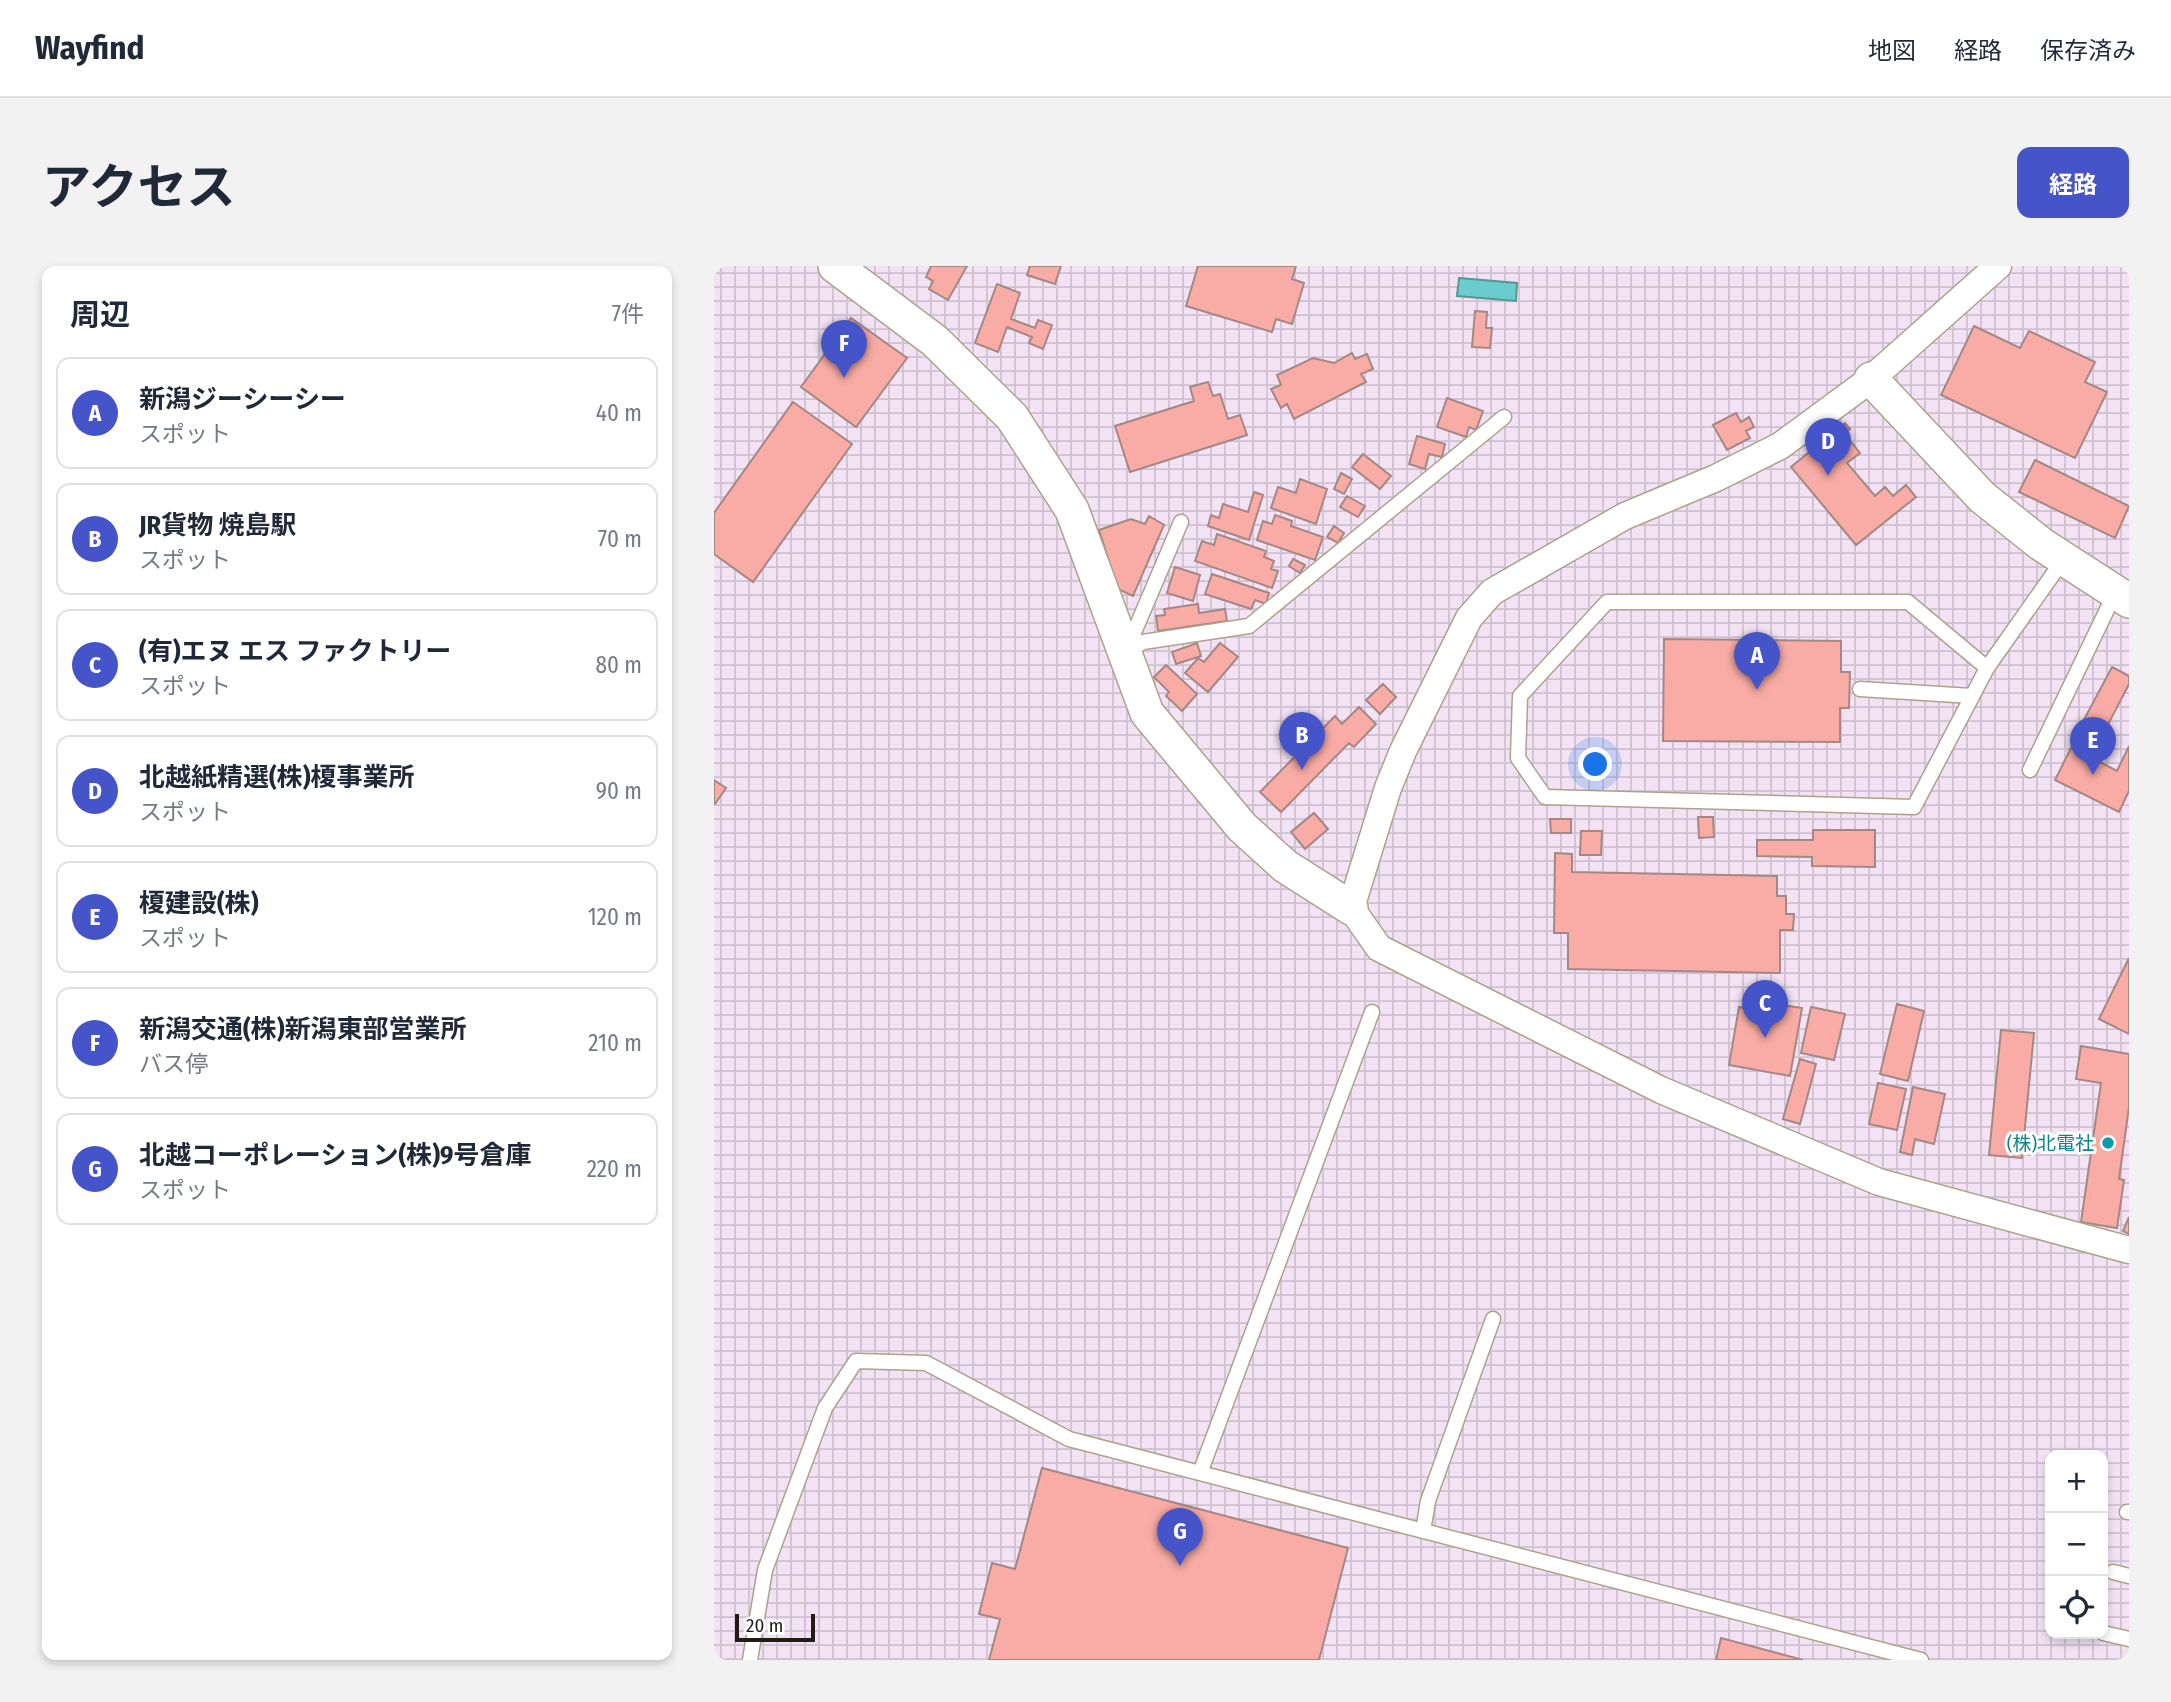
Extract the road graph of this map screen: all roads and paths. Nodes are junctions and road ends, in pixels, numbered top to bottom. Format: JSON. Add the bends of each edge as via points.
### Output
{"nodes":[{"id":1,"x":835,"y":266,"type":"edge"},
{"id":2,"x":1998,"y":266,"type":"edge"},
{"id":3,"x":1871,"y":379,"type":"junction"},
{"id":4,"x":1504,"y":417,"type":"dead end"},
{"id":5,"x":1181,"y":522,"type":"dead end"},
{"id":6,"x":2063,"y":560,"type":"junction"},
{"id":7,"x":2122,"y":597,"type":"edge"},
{"id":8,"x":1125,"y":653,"type":"junction"},
{"id":9,"x":1987,"y":668,"type":"junction"},
{"id":10,"x":1860,"y":689,"type":"dead end"},
{"id":11,"x":1972,"y":696,"type":"junction"},
{"id":12,"x":2030,"y":769,"type":"dead end"},
{"id":13,"x":1351,"y":908,"type":"junction"},
{"id":14,"x":1372,"y":1012,"type":"dead end"},
{"id":15,"x":2129,"y":1250,"type":"edge"},
{"id":16,"x":1493,"y":1319,"type":"dead end"},
{"id":17,"x":1200,"y":1473,"type":"junction"},
{"id":18,"x":1423,"y":1531,"type":"junction"},
{"id":19,"x":2113,"y":1572,"type":"dead end"},
{"id":20,"x":2129,"y":1576,"type":"edge"},
{"id":21,"x":2108,"y":1634,"type":"edge"},
{"id":22,"x":2129,"y":1639,"type":"edge"},
{"id":23,"x":750,"y":1660,"type":"edge"},
{"id":24,"x":1921,"y":1660,"type":"edge"}],
"edges":[{"from":1,"to":8,"type":"street","via":[[935,341],[1012,416],[1072,510]]},
{"from":2,"to":3,"type":"street"},
{"from":3,"to":6,"type":"street","via":[[1982,497]]},
{"from":3,"to":13,"type":"street","via":[[1780,446],[1625,516],[1492,592],[1469,618],[1403,751]]},
{"from":4,"to":8,"type":"lane","via":[[1249,626],[1143,642]]},
{"from":5,"to":8,"type":"lane"},
{"from":6,"to":7,"type":"street"},
{"from":6,"to":9,"type":"lane"},
{"from":7,"to":12,"type":"lane"},
{"from":8,"to":13,"type":"street","via":[[1147,713],[1242,827],[1285,866]]},
{"from":9,"to":11,"type":"lane"},
{"from":9,"to":11,"type":"lane","via":[[1908,602],[1607,602],[1520,696],[1518,758],[1545,797],[1914,807]]},
{"from":10,"to":11,"type":"lane"},
{"from":13,"to":15,"type":"street","via":[[1379,948],[1661,1090],[1879,1182]]},
{"from":14,"to":17,"type":"lane"},
{"from":16,"to":18,"type":"lane","via":[[1428,1501]]},
{"from":17,"to":18,"type":"lane"},
{"from":17,"to":23,"type":"lane","via":[[1069,1439],[926,1363],[856,1361],[825,1408],[765,1570]]},
{"from":18,"to":24,"type":"lane"},
{"from":19,"to":20,"type":"lane"},
{"from":21,"to":22,"type":"lane"}]}
